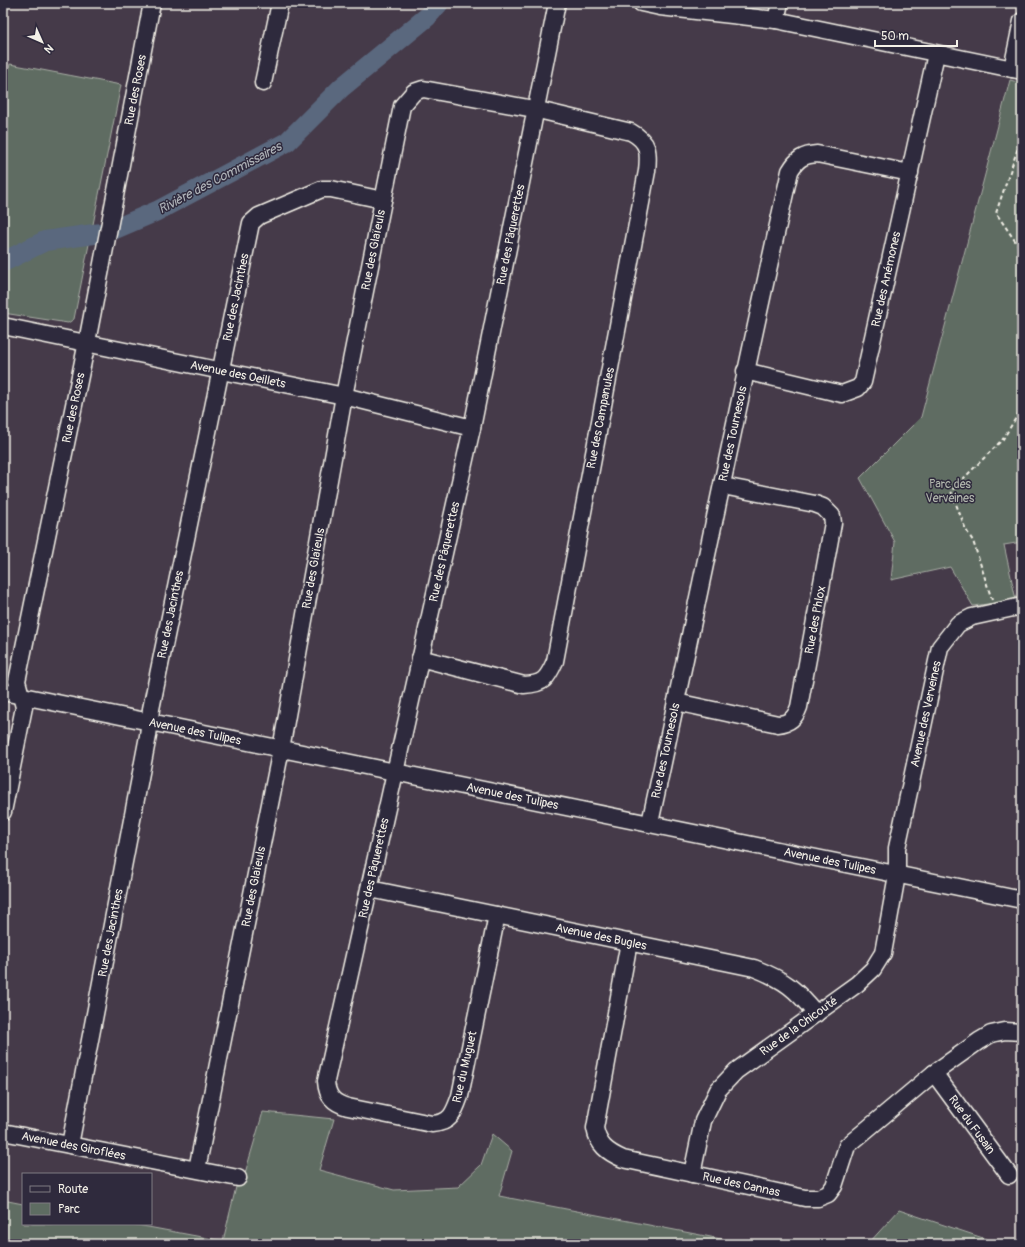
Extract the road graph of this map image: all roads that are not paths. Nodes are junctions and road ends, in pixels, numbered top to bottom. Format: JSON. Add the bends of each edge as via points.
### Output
{"nodes":[{"id":1,"x":152,"y":3,"type":"edge"},
{"id":2,"x":280,"y":3,"type":"edge"},
{"id":3,"x":557,"y":3,"type":"edge"},
{"id":4,"x":641,"y":3,"type":"edge"},
{"id":5,"x":780,"y":3,"type":"edge"},
{"id":6,"x":776,"y":20,"type":"junction"},
{"id":7,"x":1022,"y":21,"type":"edge"},
{"id":8,"x":936,"y":54,"type":"junction"},
{"id":9,"x":1017,"y":70,"type":"edge"},
{"id":10,"x":263,"y":83,"type":"dead end"},
{"id":11,"x":534,"y":109,"type":"junction"},
{"id":12,"x":910,"y":173,"type":"junction"},
{"id":13,"x":383,"y":200,"type":"junction"},
{"id":14,"x":3,"y":326,"type":"edge"},
{"id":15,"x":87,"y":342,"type":"junction"},
{"id":16,"x":220,"y":370,"type":"junction"},
{"id":17,"x":745,"y":370,"type":"junction"},
{"id":18,"x":344,"y":396,"type":"junction"},
{"id":19,"x":472,"y":428,"type":"junction"},
{"id":20,"x":723,"y":486,"type":"junction"},
{"id":21,"x":1022,"y":606,"type":"edge"},
{"id":22,"x":420,"y":658,"type":"junction"},
{"id":23,"x":3,"y":692,"type":"edge"},
{"id":24,"x":22,"y":696,"type":"junction"},
{"id":25,"x":676,"y":702,"type":"junction"},
{"id":26,"x":149,"y":721,"type":"junction"},
{"id":27,"x":281,"y":749,"type":"junction"},
{"id":28,"x":395,"y":772,"type":"junction"},
{"id":29,"x":3,"y":812,"type":"edge"},
{"id":30,"x":650,"y":823,"type":"junction"},
{"id":31,"x":897,"y":875,"type":"junction"},
{"id":32,"x":370,"y":889,"type":"junction"},
{"id":33,"x":1022,"y":900,"type":"edge"},
{"id":34,"x":498,"y":915,"type":"junction"},
{"id":35,"x":629,"y":942,"type":"junction"},
{"id":36,"x":816,"y":1014,"type":"junction"},
{"id":37,"x":1022,"y":1032,"type":"edge"},
{"id":38,"x":934,"y":1073,"type":"junction"},
{"id":39,"x":330,"y":1098,"type":"joint"},
{"id":40,"x":3,"y":1132,"type":"edge"},
{"id":41,"x":70,"y":1145,"type":"junction"},
{"id":42,"x":197,"y":1169,"type":"junction"},
{"id":43,"x":692,"y":1174,"type":"junction"},
{"id":44,"x":1009,"y":1175,"type":"dead end"},
{"id":45,"x":238,"y":1178,"type":"dead end"}],
"edges":[{"from":1,"to":15,"type":"street","name":"Rue des Roses"},
{"from":2,"to":10,"type":"street"},
{"from":3,"to":11,"type":"street","name":"Rue des Pâquerettes"},
{"from":4,"to":6,"type":"street","via":[[660,8]]},
{"from":5,"to":6,"type":"street"},
{"from":6,"to":8,"type":"street"},
{"from":7,"to":9,"type":"street"},
{"from":8,"to":9,"type":"street"},
{"from":8,"to":12,"type":"street","name":"Rue des Anémones"},
{"from":11,"to":13,"type":"street","name":"Rue des Glaïeuls","via":[[423,89],[414,92],[402,106]]},
{"from":11,"to":19,"type":"street","name":"Rue des Pâquerettes"},
{"from":11,"to":22,"type":"street","name":"Rue des Campanules","via":[[631,132],[641,137],[648,156],[555,661],[544,680],[524,685]]},
{"from":12,"to":17,"type":"street","name":"Rue des Tournesols","via":[[817,154],[806,154],[795,162],[790,171]]},
{"from":12,"to":17,"type":"street","name":"Rue des Anémones","via":[[863,382],[858,388],[842,394]]},
{"from":13,"to":16,"type":"street","name":"Rue des Jacinthes","via":[[322,189],[258,216],[251,223]]},
{"from":13,"to":18,"type":"street","name":"Rue des Glaïeuls"},
{"from":14,"to":15,"type":"street","name":"Avenue des Oeillets"},
{"from":15,"to":16,"type":"street","name":"Avenue des Oeillets"},
{"from":15,"to":24,"type":"street","name":"Rue des Roses","via":[[17,680]]},
{"from":16,"to":18,"type":"street","name":"Avenue des Oeillets"},
{"from":16,"to":26,"type":"street","name":"Rue des Jacinthes"},
{"from":17,"to":20,"type":"street","name":"Rue des Tournesols"},
{"from":18,"to":19,"type":"street","name":"Avenue des Oeillets"},
{"from":18,"to":27,"type":"street","name":"Rue des Glaïeuls"},
{"from":19,"to":22,"type":"street","name":"Rue des Pâquerettes"},
{"from":20,"to":25,"type":"street","name":"Rue des Tournesols"},
{"from":20,"to":25,"type":"street","name":"Rue des Phlox","via":[[815,504],[824,507],[832,516],[833,524],[799,707],[793,719],[778,724]]},
{"from":21,"to":31,"type":"street","name":"Avenue des Verveines","via":[[972,617],[958,624],[940,647],[897,848]]},
{"from":22,"to":28,"type":"street","name":"Rue des Pâquerettes"},
{"from":23,"to":24,"type":"street","name":"Avenue des Tulipes"},
{"from":24,"to":26,"type":"street","name":"Avenue des Tulipes"},
{"from":24,"to":29,"type":"street","name":"Rue des Roses","via":[[24,707]]},
{"from":25,"to":30,"type":"street","name":"Rue des Tournesols"},
{"from":26,"to":27,"type":"street","name":"Avenue des Tulipes"},
{"from":26,"to":41,"type":"street","name":"Rue des Jacinthes"},
{"from":27,"to":28,"type":"street","name":"Avenue des Tulipes"},
{"from":27,"to":42,"type":"street","name":"Rue des Glaïeuls"},
{"from":28,"to":30,"type":"street","name":"Avenue des Tulipes"},
{"from":28,"to":32,"type":"street","name":"Rue des Pâquerettes"},
{"from":30,"to":31,"type":"street","name":"Avenue des Tulipes"},
{"from":31,"to":33,"type":"street","name":"Avenue des Tulipes"},
{"from":31,"to":36,"type":"street","name":"Rue de la Chicouté","via":[[883,952],[873,969],[857,984]]},
{"from":32,"to":34,"type":"street","name":"Avenue des Bugles"},
{"from":32,"to":39,"type":"street","name":"Rue des Pâquerettes","via":[[326,1081]]},
{"from":34,"to":35,"type":"street","name":"Avenue des Bugles"},
{"from":34,"to":39,"type":"street","name":"Rue du Muguet","via":[[460,1096],[450,1118],[443,1124],[432,1124],[348,1107]]},
{"from":35,"to":36,"type":"street","name":"Avenue des Bugles","via":[[754,968],[789,984]]},
{"from":35,"to":43,"type":"street","name":"Rue des Cannas","via":[[594,1128],[603,1148],[623,1160]]},
{"from":36,"to":43,"type":"street","name":"Rue de la Chicouté","via":[[736,1071],[718,1090],[703,1121]]},
{"from":37,"to":38,"type":"street","name":"Rue des Cannas","via":[[1005,1031],[991,1034]]},
{"from":38,"to":43,"type":"street","name":"Rue des Cannas","via":[[847,1146],[834,1186],[828,1194],[818,1198],[805,1198]]},
{"from":38,"to":44,"type":"street","name":"Rue du Fusain"},
{"from":40,"to":41,"type":"street","name":"Avenue des Giroflées"},
{"from":41,"to":42,"type":"street","name":"Avenue des Giroflées"},
{"from":42,"to":45,"type":"street","name":"Avenue des Giroflées"}]}
